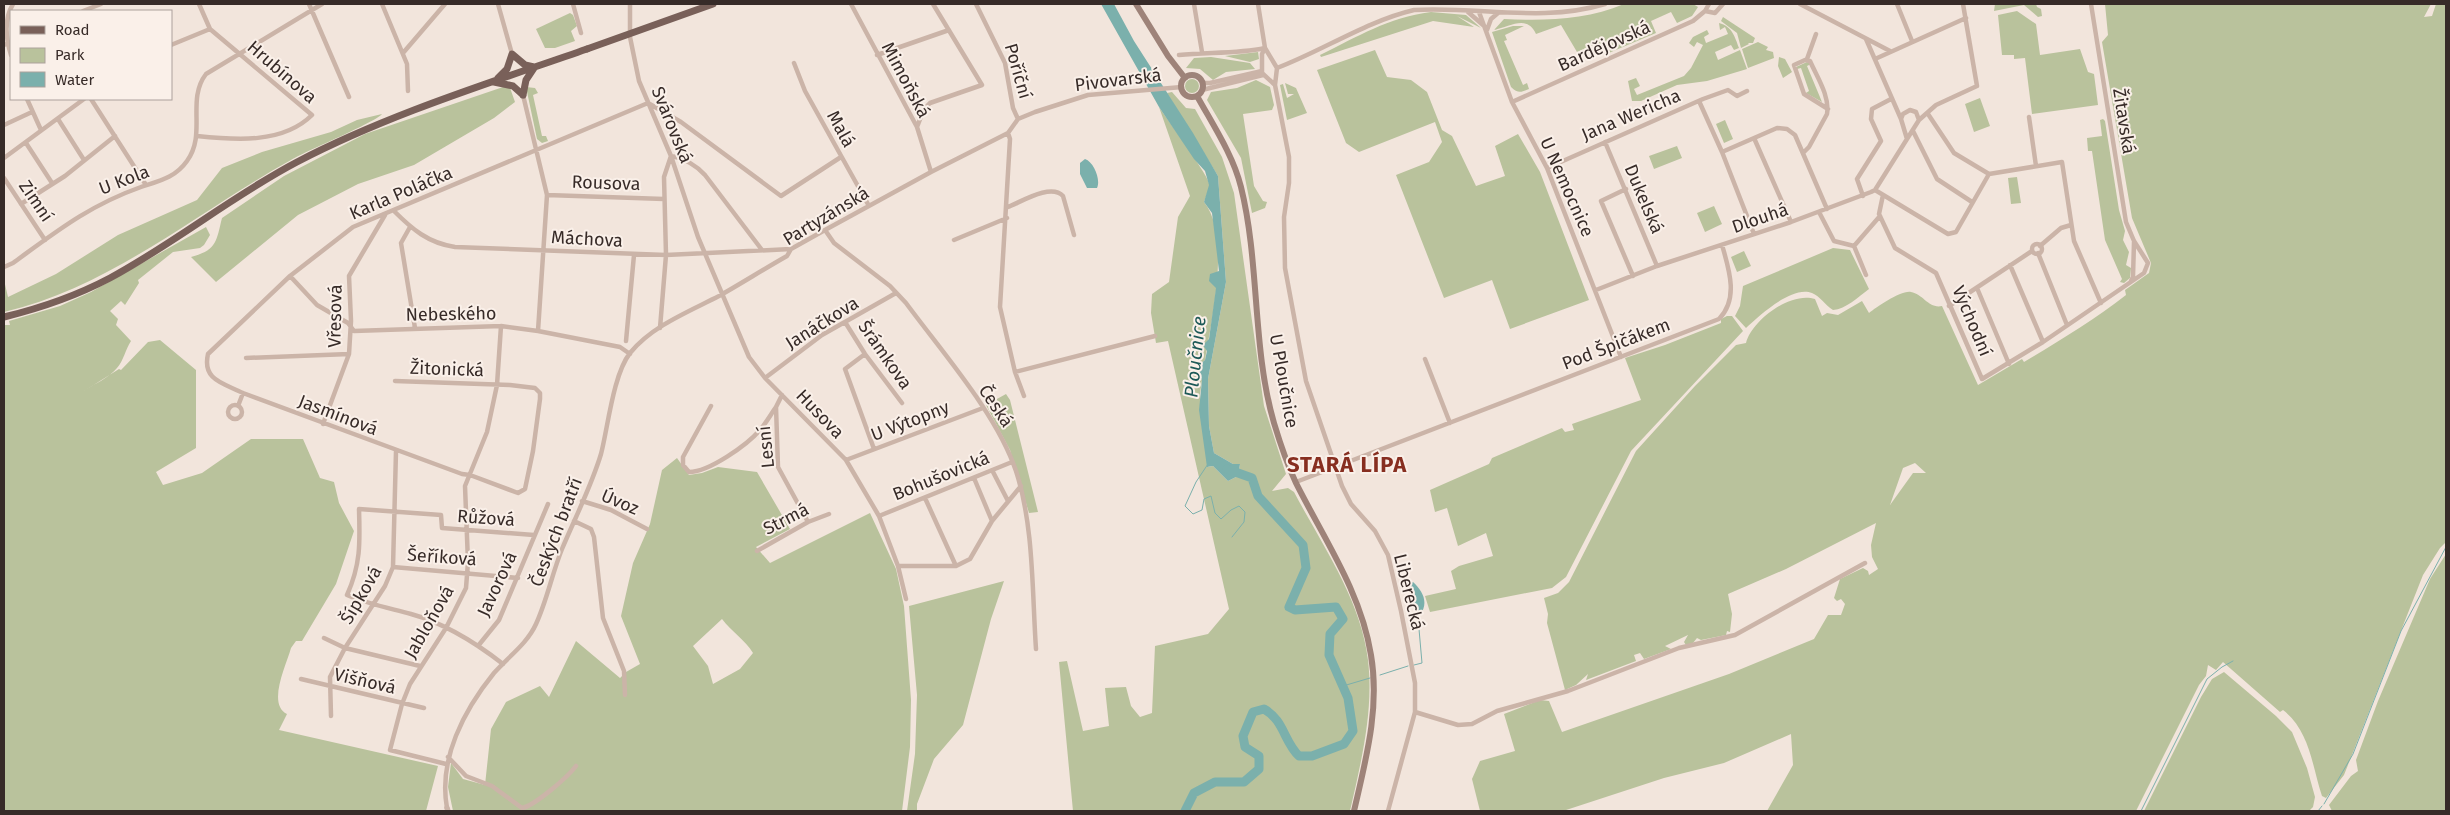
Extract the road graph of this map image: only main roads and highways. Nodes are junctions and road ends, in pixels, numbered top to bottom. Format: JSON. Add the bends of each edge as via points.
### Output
{"nodes":[{"id":1,"x":713,"y":4,"type":"edge"},
{"id":2,"x":1136,"y":4,"type":"edge"},
{"id":3,"x":534,"y":68,"type":"junction"},
{"id":4,"x":1185,"y":78,"type":"junction"},
{"id":5,"x":494,"y":82,"type":"junction"},
{"id":6,"x":1200,"y":93,"type":"junction"},
{"id":7,"x":4,"y":317,"type":"edge"},
{"id":8,"x":1354,"y":811,"type":"edge"}],
"edges":[{"from":1,"to":3,"type":"main road","bridge":true},
{"from":2,"to":4,"type":"main road"},
{"from":3,"to":5,"type":"main road"},
{"from":3,"to":5,"type":"main road","via":[[512,54],[507,69]]},
{"from":3,"to":5,"type":"main road","via":[[526,80],[523,95],[513,86]]},
{"from":4,"to":6,"type":"main road","name":"U Ploučnice","via":[[1195,76],[1202,83]]},
{"from":4,"to":6,"type":"main road","via":[[1182,87],[1187,95]]},
{"from":5,"to":7,"type":"main road","via":[[340,141],[270,177],[110,278],[66,298]]},
{"from":6,"to":8,"type":"main road","name":"U Ploučnice","via":[[1241,186],[1268,400],[1285,458],[1360,609],[1371,654],[1375,686],[1372,726]]}]}
